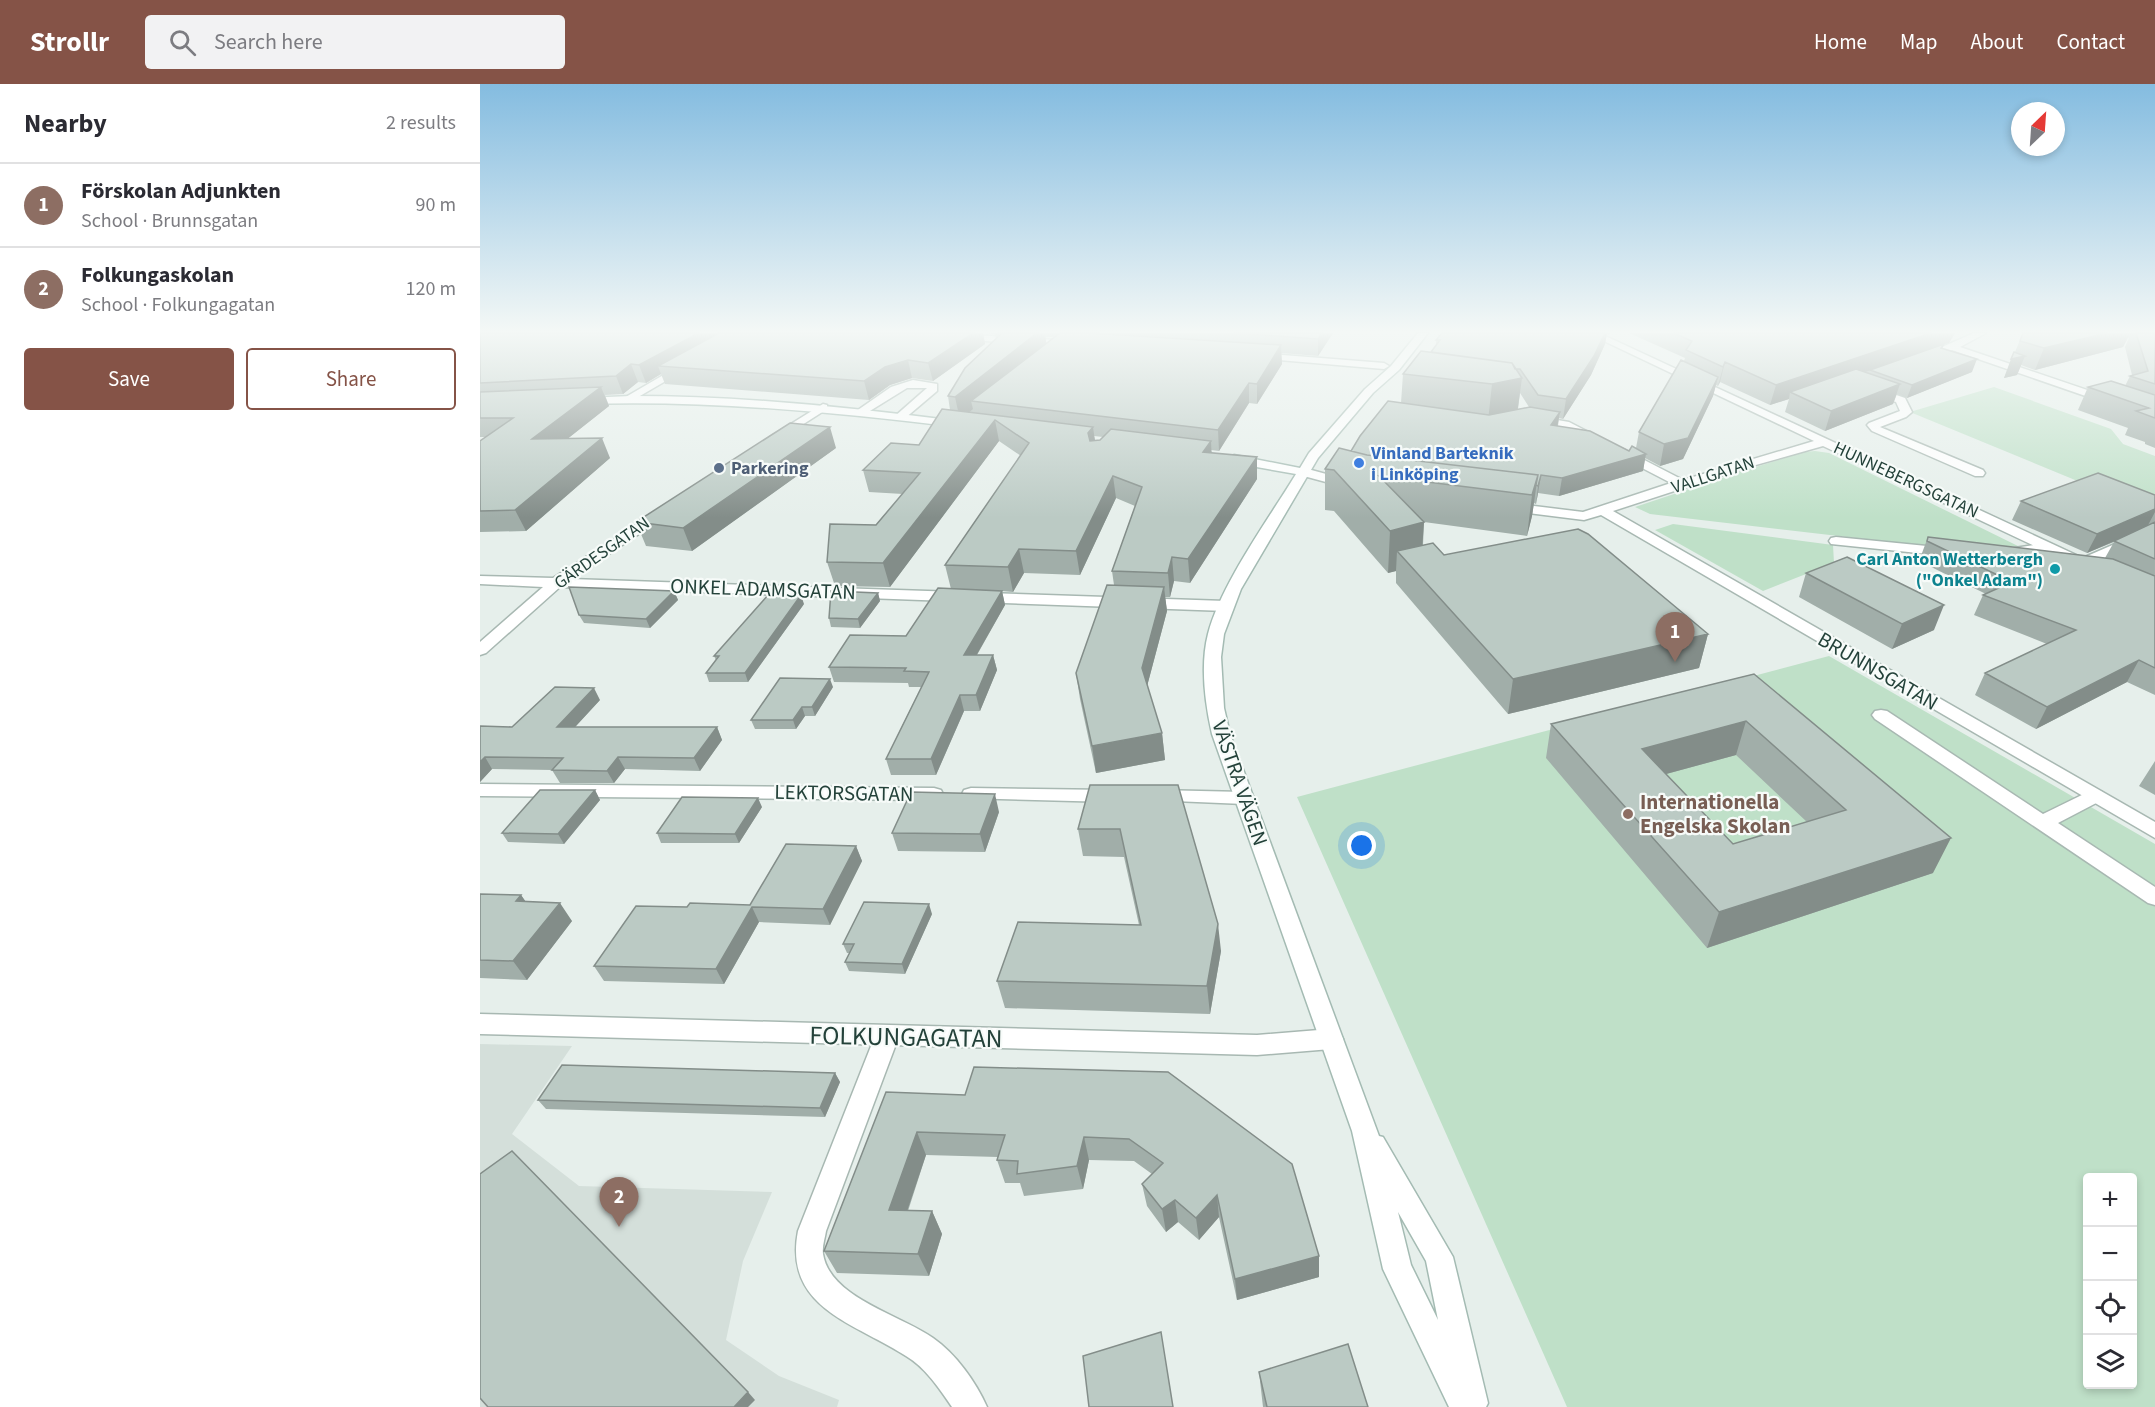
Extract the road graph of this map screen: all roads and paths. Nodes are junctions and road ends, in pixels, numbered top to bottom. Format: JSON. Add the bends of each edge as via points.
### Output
{"nodes":[{"id":1,"x":635,"y":395,"type":"edge"},
{"id":2,"x":887,"y":395,"type":"edge"},
{"id":3,"x":927,"y":395,"type":"edge"},
{"id":4,"x":1366,"y":395,"type":"edge"},
{"id":5,"x":1726,"y":395,"type":"edge"},
{"id":6,"x":1886,"y":395,"type":"edge"},
{"id":7,"x":2090,"y":395,"type":"edge"},
{"id":8,"x":629,"y":398,"type":"junction"},
{"id":9,"x":574,"y":401,"type":"edge"},
{"id":10,"x":1784,"y":406,"type":"edge"},
{"id":11,"x":823,"y":407,"type":"junction"},
{"id":12,"x":861,"y":412,"type":"junction"},
{"id":13,"x":1766,"y":413,"type":"junction"},
{"id":14,"x":1523,"y":416,"type":"edge"},
{"id":15,"x":900,"y":417,"type":"junction"},
{"id":16,"x":2155,"y":417,"type":"edge"},
{"id":17,"x":967,"y":423,"type":"edge"},
{"id":18,"x":1825,"y":442,"type":"junction"},
{"id":19,"x":765,"y":444,"type":"edge"},
{"id":20,"x":1218,"y":457,"type":"edge"},
{"id":21,"x":1304,"y":472,"type":"junction"},
{"id":22,"x":1979,"y":472,"type":"dead end"},
{"id":23,"x":1683,"y":484,"type":"junction"},
{"id":24,"x":1357,"y":486,"type":"edge"},
{"id":25,"x":1497,"y":505,"type":"edge"},
{"id":26,"x":666,"y":509,"type":"edge"},
{"id":27,"x":1602,"y":510,"type":"junction"},
{"id":28,"x":2146,"y":533,"type":"edge"},
{"id":29,"x":1836,"y":541,"type":"dead end"},
{"id":30,"x":2046,"y":547,"type":"junction"},
{"id":31,"x":1966,"y":553,"type":"edge"},
{"id":32,"x":1994,"y":554,"type":"edge"},
{"id":33,"x":2083,"y":563,"type":"junction"},
{"id":34,"x":2104,"y":572,"type":"edge"},
{"id":35,"x":480,"y":580,"type":"edge"},
{"id":36,"x":558,"y":581,"type":"junction"},
{"id":37,"x":1226,"y":606,"type":"junction"},
{"id":38,"x":480,"y":650,"type":"edge"},
{"id":39,"x":1881,"y":716,"type":"dead end"},
{"id":40,"x":480,"y":790,"type":"edge"},
{"id":41,"x":2095,"y":796,"type":"junction"},
{"id":42,"x":1244,"y":798,"type":"junction"},
{"id":43,"x":2043,"y":822,"type":"junction"},
{"id":44,"x":2155,"y":831,"type":"edge"},
{"id":45,"x":2155,"y":897,"type":"edge"},
{"id":46,"x":480,"y":1024,"type":"edge"},
{"id":47,"x":887,"y":1036,"type":"junction"},
{"id":48,"x":1331,"y":1039,"type":"junction"},
{"id":49,"x":1365,"y":1131,"type":"junction"},
{"id":50,"x":971,"y":1407,"type":"edge"},
{"id":51,"x":1466,"y":1407,"type":"edge"},
{"id":52,"x":1473,"y":1407,"type":"edge"}],
"edges":[{"from":1,"to":8,"type":"street"},
{"from":2,"to":12,"type":"street"},
{"from":3,"to":15,"type":"street"},
{"from":4,"to":21,"type":"street","name":"VÄSTRA VÄGEN"},
{"from":5,"to":13,"type":"street","name":"HUNNEBERGSGATAN"},
{"from":6,"to":22,"type":"street","via":[[1901,400],[1906,412],[1876,422],[1876,429]]},
{"from":7,"to":16,"type":"street"},
{"from":8,"to":9,"type":"street"},
{"from":8,"to":11,"type":"street"},
{"from":10,"to":13,"type":"street"},
{"from":11,"to":12,"type":"street"},
{"from":11,"to":19,"type":"street"},
{"from":12,"to":15,"type":"street"},
{"from":13,"to":18,"type":"street","name":"HUNNEBERGSGATAN"},
{"from":14,"to":23,"type":"street","via":[[1565,424]]},
{"from":15,"to":17,"type":"street"},
{"from":18,"to":23,"type":"street","name":"VALLGATAN"},
{"from":18,"to":30,"type":"street","name":"HUNNEBERGSGATAN"},
{"from":20,"to":21,"type":"street"},
{"from":21,"to":24,"type":"street"},
{"from":21,"to":37,"type":"street","name":"VÄSTRA VÄGEN"},
{"from":23,"to":27,"type":"street","name":"VALLGATAN"},
{"from":25,"to":27,"type":"street","name":"VALLGATAN","via":[[1584,516]]},
{"from":26,"to":36,"type":"street","name":"GÄRDESGATAN"},
{"from":27,"to":41,"type":"street","name":"BRUNNSGATAN"},
{"from":28,"to":33,"type":"street"},
{"from":29,"to":31,"type":"street"},
{"from":30,"to":32,"type":"street"},
{"from":30,"to":33,"type":"street","name":"HUNNEBERGSGATAN"},
{"from":33,"to":34,"type":"street","name":"HUNNEBERGSGATAN"},
{"from":35,"to":36,"type":"street","name":"ONKEL ADAMSGATAN"},
{"from":36,"to":37,"type":"street","name":"ONKEL ADAMSGATAN"},
{"from":36,"to":38,"type":"street","name":"GÄRDESGATAN"},
{"from":37,"to":42,"type":"street","name":"VÄSTRA VÄGEN","via":[[1216,634],[1212,682],[1221,734]]},
{"from":39,"to":43,"type":"street"},
{"from":40,"to":42,"type":"street","name":"LEKTORSGATAN"},
{"from":41,"to":43,"type":"street"},
{"from":41,"to":44,"type":"street","name":"BRUNNSGATAN"},
{"from":42,"to":48,"type":"street","name":"VÄSTRA VÄGEN"},
{"from":43,"to":45,"type":"street"},
{"from":46,"to":47,"type":"street","name":"FOLKUNGAGATAN"},
{"from":47,"to":48,"type":"street","name":"FOLKUNGAGATAN","via":[[1257,1045]]},
{"from":47,"to":50,"type":"street","via":[[812,1231],[808,1253],[814,1274],[827,1292],[935,1359]]},
{"from":48,"to":49,"type":"street","name":"VÄSTRA VÄGEN"},
{"from":49,"to":51,"type":"street","name":"VÄSTRA VÄGEN","via":[[1397,1269]]},
{"from":49,"to":52,"type":"street","name":"VÄSTRA VÄGEN","via":[[1438,1257]]}]}
